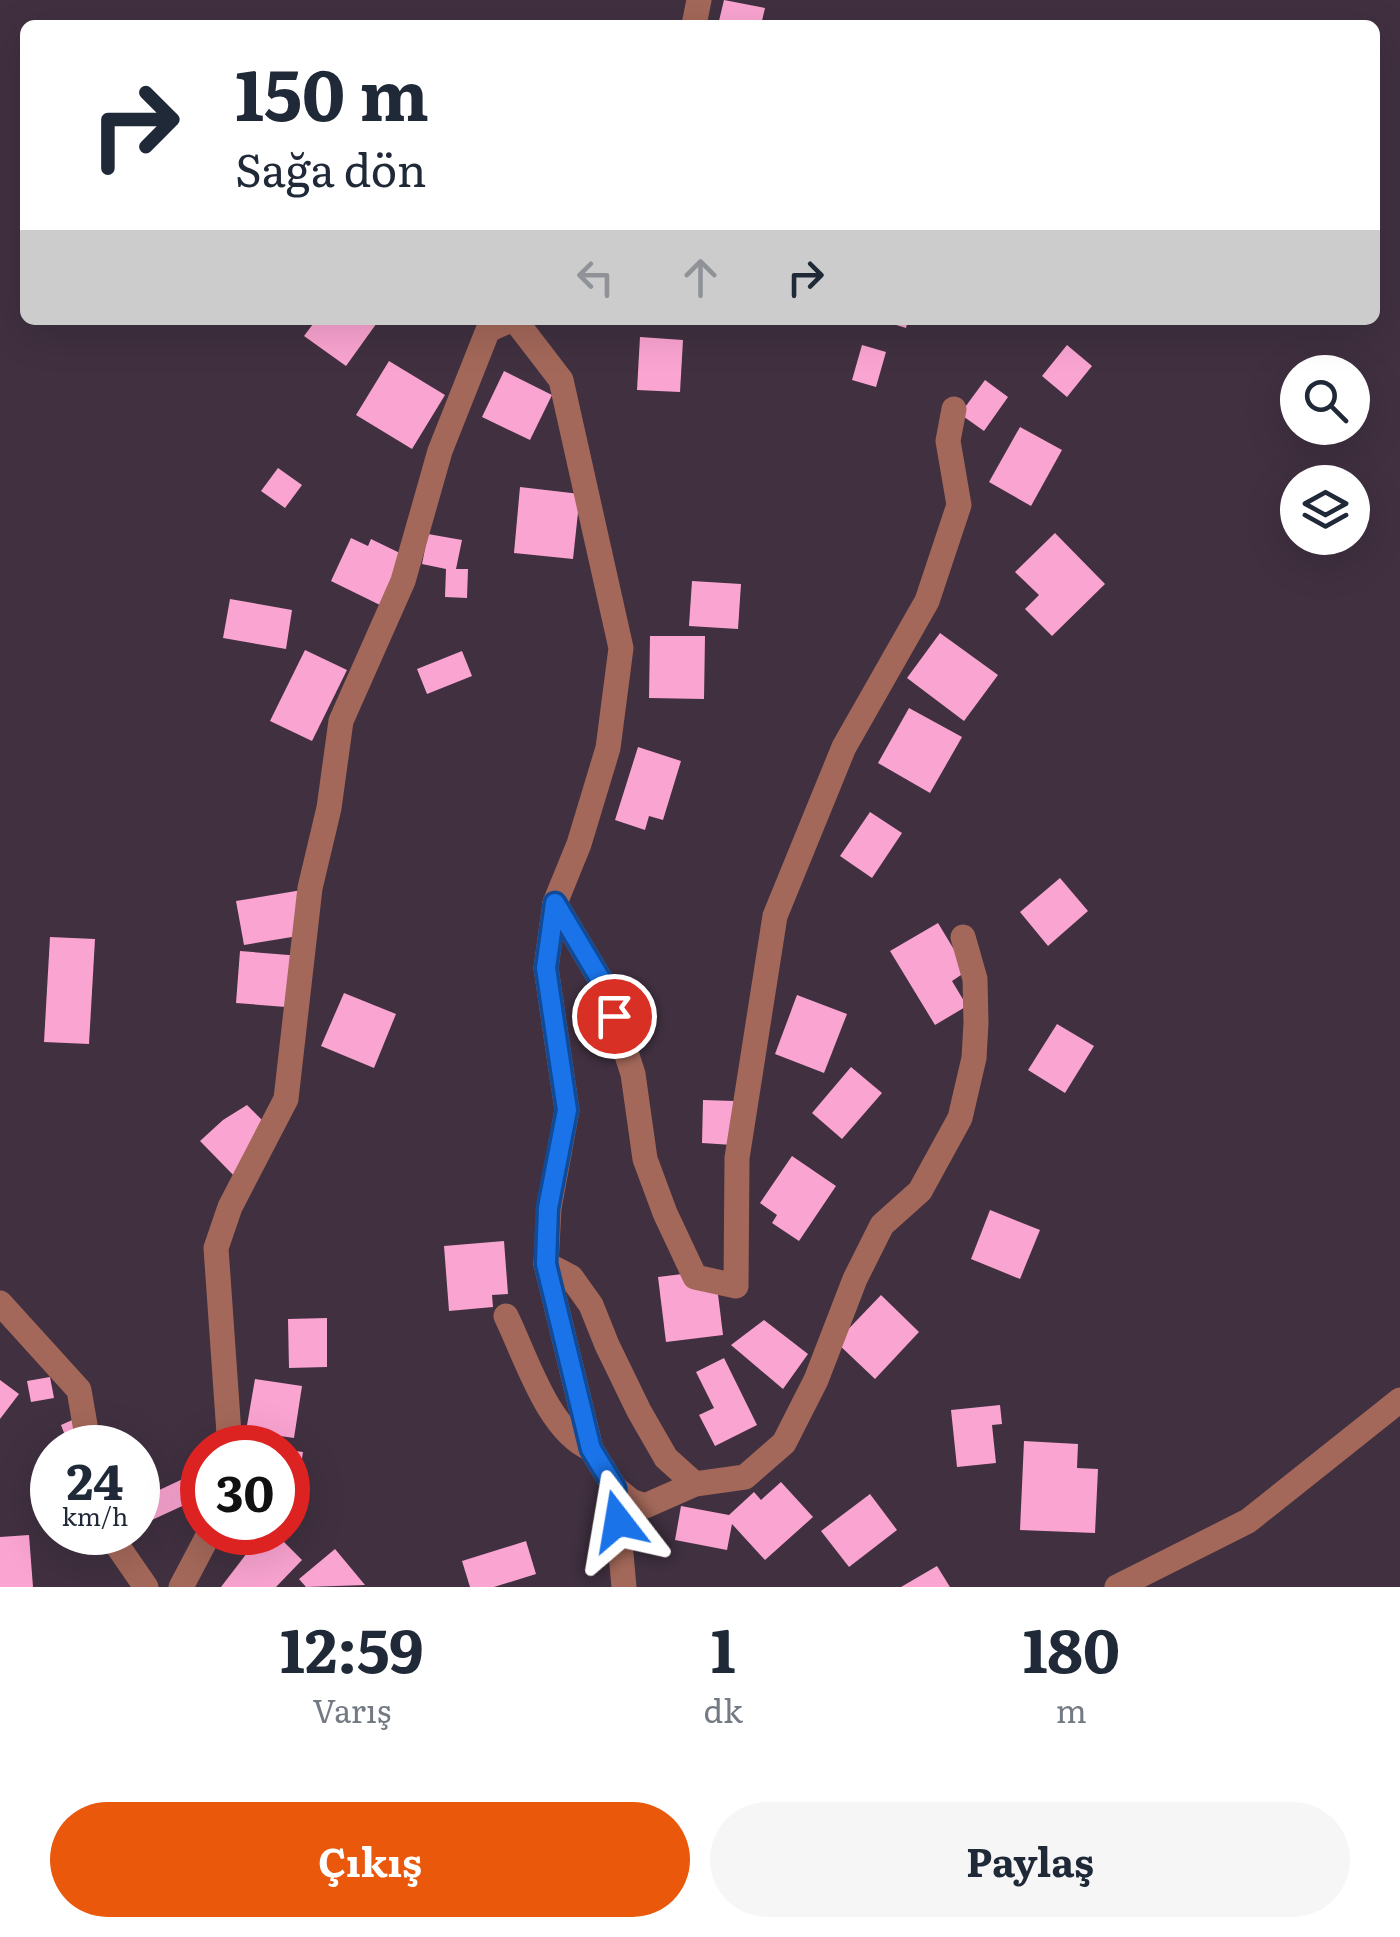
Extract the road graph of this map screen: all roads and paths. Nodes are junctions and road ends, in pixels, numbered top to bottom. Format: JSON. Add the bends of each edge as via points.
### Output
{"nodes":[{"id":1,"x":500,"y":325,"type":"edge"},
{"id":2,"x":517,"y":325,"type":"edge"},
{"id":3,"x":954,"y":410,"type":"dead end"},
{"id":4,"x":555,"y":903,"type":"junction"},
{"id":5,"x":963,"y":937,"type":"dead end"},
{"id":6,"x":546,"y":1264,"type":"junction"},
{"id":7,"x":0,"y":1304,"type":"edge"},
{"id":8,"x":506,"y":1316,"type":"dead end"},
{"id":9,"x":1400,"y":1400,"type":"edge"},
{"id":10,"x":84,"y":1425,"type":"edge"},
{"id":11,"x":228,"y":1425,"type":"edge"},
{"id":12,"x":591,"y":1449,"type":"junction"},
{"id":13,"x":695,"y":1484,"type":"junction"},
{"id":14,"x":615,"y":1488,"type":"junction"},
{"id":15,"x":124,"y":1555,"type":"edge"},
{"id":16,"x":198,"y":1555,"type":"edge"},
{"id":17,"x":146,"y":1587,"type":"edge"},
{"id":18,"x":181,"y":1587,"type":"edge"},
{"id":19,"x":624,"y":1587,"type":"edge"},
{"id":20,"x":1117,"y":1587,"type":"edge"}],
"edges":[{"from":1,"to":11,"type":"street","via":[[488,330],[440,451],[404,581],[342,721],[310,888],[286,1099],[230,1206],[216,1248]]},
{"from":2,"to":4,"type":"street","via":[[561,380],[621,648],[608,748]]},
{"from":3,"to":4,"type":"street","via":[[948,441],[959,505],[927,601],[844,747],[775,916],[737,1158],[736,1286],[695,1276],[665,1213],[645,1159],[633,1074],[605,987]]},
{"from":4,"to":6,"type":"street","via":[[546,968],[567,1110],[548,1208]]},
{"from":5,"to":13,"type":"street","via":[[975,979],[976,1023],[960,1118],[920,1191],[882,1225],[784,1443],[745,1477]]},
{"from":6,"to":12,"type":"street"},
{"from":6,"to":13,"type":"street","via":[[572,1276],[592,1304],[639,1411],[666,1458]]},
{"from":7,"to":10,"type":"street","via":[[79,1390]]},
{"from":8,"to":12,"type":"street","via":[[557,1423]]},
{"from":9,"to":20,"type":"street","via":[[1248,1521]]},
{"from":12,"to":14,"type":"street"},
{"from":13,"to":14,"type":"street","via":[[645,1506]]},
{"from":14,"to":19,"type":"street"},
{"from":15,"to":17,"type":"street"},
{"from":16,"to":18,"type":"street"}]}
